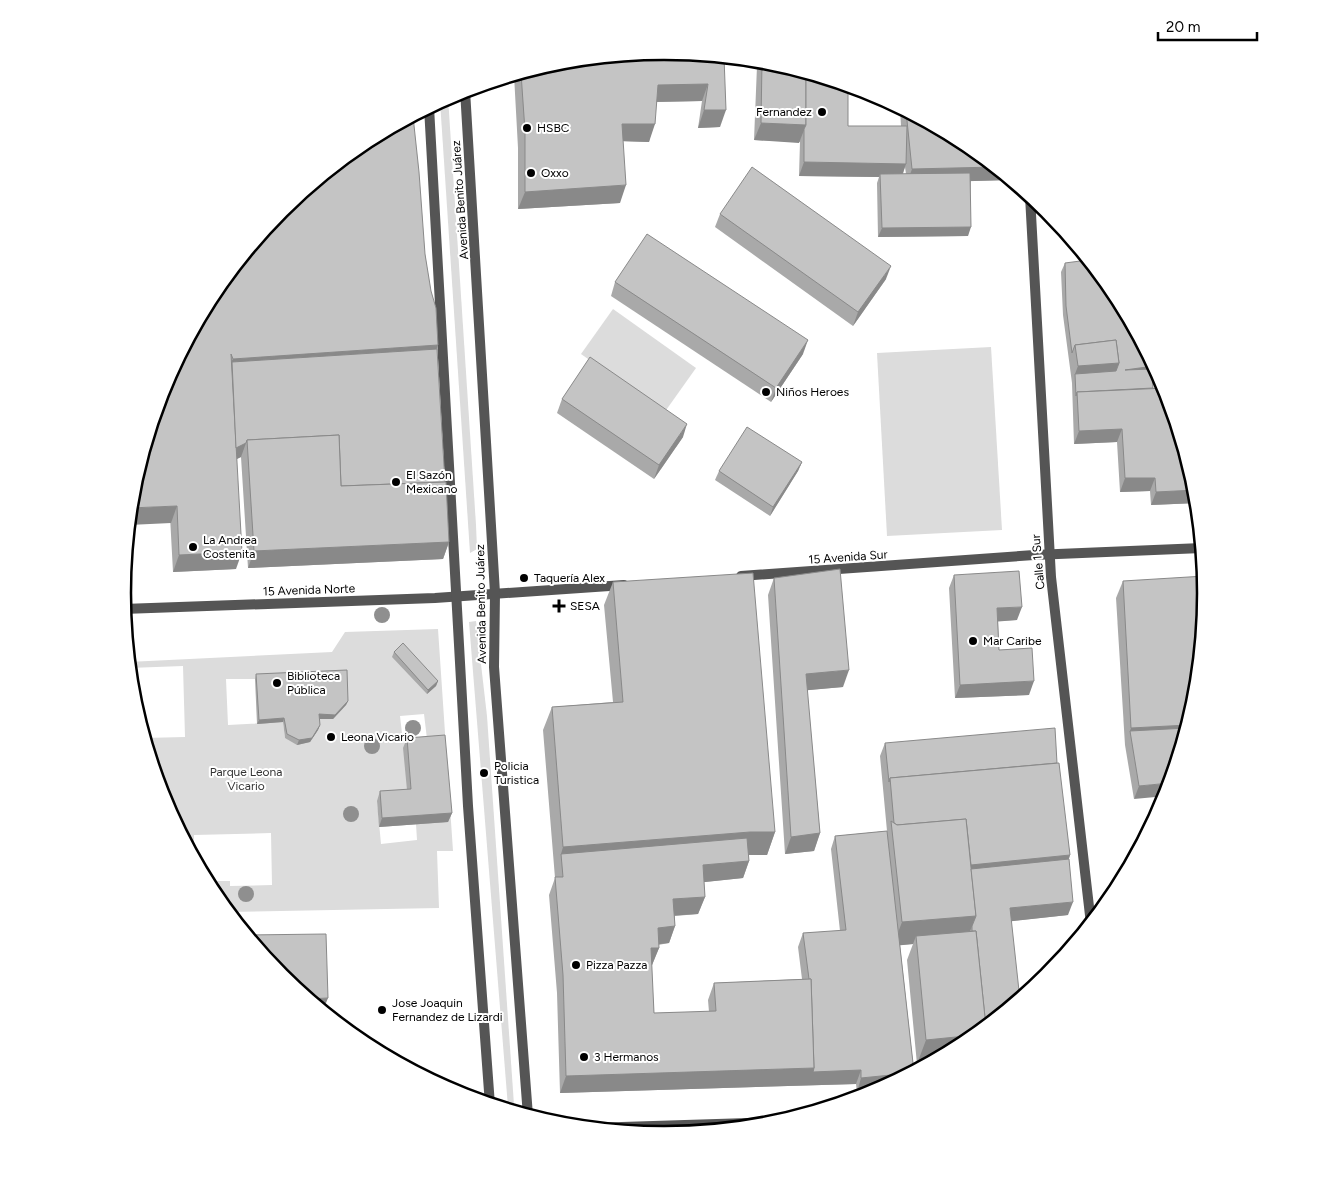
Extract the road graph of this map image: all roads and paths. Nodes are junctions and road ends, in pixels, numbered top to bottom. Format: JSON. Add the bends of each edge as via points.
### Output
{"nodes":[{"id":1,"x":466,"y":99,"type":"edge"},
{"id":2,"x":429,"y":114,"type":"edge"},
{"id":3,"x":1031,"y":206,"type":"edge"},
{"id":4,"x":1195,"y":548,"type":"edge"},
{"id":5,"x":1050,"y":554,"type":"junction"},
{"id":6,"x":729,"y":577,"type":"edge"},
{"id":7,"x":630,"y":584,"type":"edge"},
{"id":8,"x":496,"y":594,"type":"junction"},
{"id":9,"x":457,"y":595,"type":"junction"},
{"id":10,"x":131,"y":609,"type":"edge"},
{"id":11,"x":1090,"y":914,"type":"edge"},
{"id":12,"x":489,"y":1098,"type":"edge"},
{"id":13,"x":527,"y":1109,"type":"edge"},
{"id":14,"x":716,"y":1124,"type":"edge"},
{"id":15,"x":642,"y":1126,"type":"edge"}],
"edges":[{"from":1,"to":8,"type":"street","name":"Avenida Benito Juárez"},
{"from":2,"to":9,"type":"street","name":"Avenida Benito Juárez"},
{"from":3,"to":5,"type":"street","name":"Calle 1 Sur"},
{"from":4,"to":5,"type":"street","name":"15 Avenida Sur"},
{"from":5,"to":6,"type":"street","name":"15 Avenida Sur"},
{"from":5,"to":11,"type":"street","name":"Calle 1 Sur"},
{"from":7,"to":8,"type":"street"},
{"from":8,"to":9,"type":"street","name":"15 Avenida Norte"},
{"from":8,"to":13,"type":"street","name":"Avenida Benito Juárez","via":[[494,667]]},
{"from":9,"to":10,"type":"street","name":"15 Avenida Norte"},
{"from":9,"to":12,"type":"street","name":"Avenida Benito Juárez","via":[[468,806]]},
{"from":14,"to":15,"type":"street"}]}
